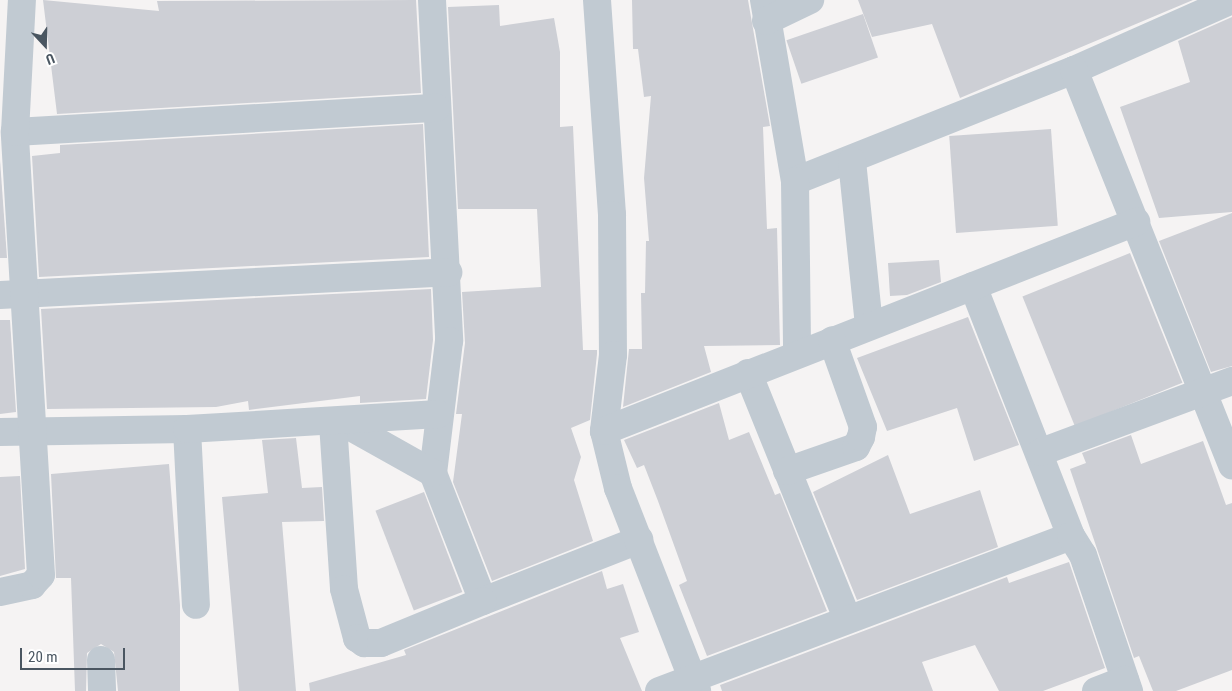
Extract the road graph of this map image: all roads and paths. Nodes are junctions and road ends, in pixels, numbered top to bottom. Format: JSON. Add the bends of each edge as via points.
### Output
{"nodes":[{"id":1,"x":22,"y":0,"type":"edge"},
{"id":2,"x":432,"y":0,"type":"edge"},
{"id":3,"x":597,"y":0,"type":"edge"},
{"id":4,"x":810,"y":0,"type":"edge"},
{"id":5,"x":1232,"y":0,"type":"edge"},
{"id":6,"x":765,"y":11,"type":"edge"},
{"id":7,"x":1074,"y":70,"type":"junction"},
{"id":8,"x":436,"y":108,"type":"junction"},
{"id":9,"x":15,"y":132,"type":"junction"},
{"id":10,"x":852,"y":161,"type":"junction"},
{"id":11,"x":795,"y":181,"type":"junction"},
{"id":12,"x":1136,"y":222,"type":"junction"},
{"id":13,"x":448,"y":272,"type":"junction"},
{"id":14,"x":973,"y":286,"type":"junction"},
{"id":15,"x":11,"y":295,"type":"edge"},
{"id":16,"x":869,"y":326,"type":"junction"},
{"id":17,"x":832,"y":340,"type":"junction"},
{"id":18,"x":797,"y":354,"type":"junction"},
{"id":19,"x":748,"y":373,"type":"junction"},
{"id":20,"x":1232,"y":381,"type":"edge"},
{"id":21,"x":1205,"y":391,"type":"junction"},
{"id":22,"x":439,"y":414,"type":"junction"},
{"id":23,"x":338,"y":422,"type":"junction"},
{"id":24,"x":187,"y":430,"type":"junction"},
{"id":25,"x":604,"y":431,"type":"junction"},
{"id":26,"x":0,"y":432,"type":"edge"},
{"id":27,"x":33,"y":434,"type":"junction"},
{"id":28,"x":1041,"y":452,"type":"junction"},
{"id":29,"x":1232,"y":466,"type":"edge"},
{"id":30,"x":787,"y":471,"type":"junction"},
{"id":31,"x":433,"y":473,"type":"junction"},
{"id":32,"x":1071,"y":536,"type":"junction"},
{"id":33,"x":639,"y":540,"type":"junction"},
{"id":34,"x":0,"y":592,"type":"edge"},
{"id":35,"x":483,"y":601,"type":"junction"},
{"id":36,"x":196,"y":605,"type":"dead end"},
{"id":37,"x":848,"y":618,"type":"junction"},
{"id":38,"x":101,"y":660,"type":"dead end"},
{"id":39,"x":695,"y":684,"type":"edge"},
{"id":40,"x":1127,"y":686,"type":"edge"},
{"id":41,"x":102,"y":691,"type":"edge"},
{"id":42,"x":659,"y":691,"type":"edge"},
{"id":43,"x":1096,"y":691,"type":"edge"}],
"edges":[{"from":1,"to":9,"type":"street"},
{"from":2,"to":8,"type":"street"},
{"from":3,"to":25,"type":"street","via":[[612,216],[613,355]]},
{"from":4,"to":6,"type":"street"},
{"from":5,"to":7,"type":"street"},
{"from":6,"to":11,"type":"street"},
{"from":7,"to":10,"type":"street","via":[[939,120]]},
{"from":7,"to":12,"type":"street"},
{"from":8,"to":9,"type":"street"},
{"from":8,"to":13,"type":"street"},
{"from":9,"to":15,"type":"street"},
{"from":10,"to":11,"type":"street"},
{"from":10,"to":16,"type":"street"},
{"from":11,"to":18,"type":"street"},
{"from":12,"to":14,"type":"street"},
{"from":12,"to":21,"type":"street"},
{"from":13,"to":15,"type":"street"},
{"from":13,"to":22,"type":"street","via":[[448,377]]},
{"from":14,"to":16,"type":"street"},
{"from":14,"to":28,"type":"street"},
{"from":15,"to":27,"type":"street"},
{"from":16,"to":17,"type":"street"},
{"from":17,"to":18,"type":"street"},
{"from":17,"to":30,"type":"street","via":[[863,427],[862,437],[856,447]]},
{"from":18,"to":19,"type":"street"},
{"from":19,"to":25,"type":"street"},
{"from":19,"to":30,"type":"street"},
{"from":20,"to":21,"type":"street"},
{"from":21,"to":28,"type":"street"},
{"from":21,"to":29,"type":"street"},
{"from":22,"to":23,"type":"street"},
{"from":22,"to":31,"type":"street"},
{"from":23,"to":24,"type":"street"},
{"from":23,"to":31,"type":"street"},
{"from":23,"to":35,"type":"street","via":[[344,589],[357,638],[364,643],[381,643]]},
{"from":24,"to":27,"type":"street"},
{"from":24,"to":36,"type":"street"},
{"from":25,"to":33,"type":"street","via":[[618,488]]},
{"from":26,"to":27,"type":"street"},
{"from":27,"to":34,"type":"street","via":[[41,575],[32,585]]},
{"from":28,"to":32,"type":"street"},
{"from":30,"to":37,"type":"street"},
{"from":31,"to":35,"type":"street"},
{"from":32,"to":37,"type":"street"},
{"from":32,"to":40,"type":"street","via":[[1082,556]]},
{"from":33,"to":35,"type":"street"},
{"from":33,"to":39,"type":"street"},
{"from":37,"to":39,"type":"street"},
{"from":38,"to":41,"type":"street"},
{"from":39,"to":42,"type":"street"},
{"from":40,"to":43,"type":"street"}]}
